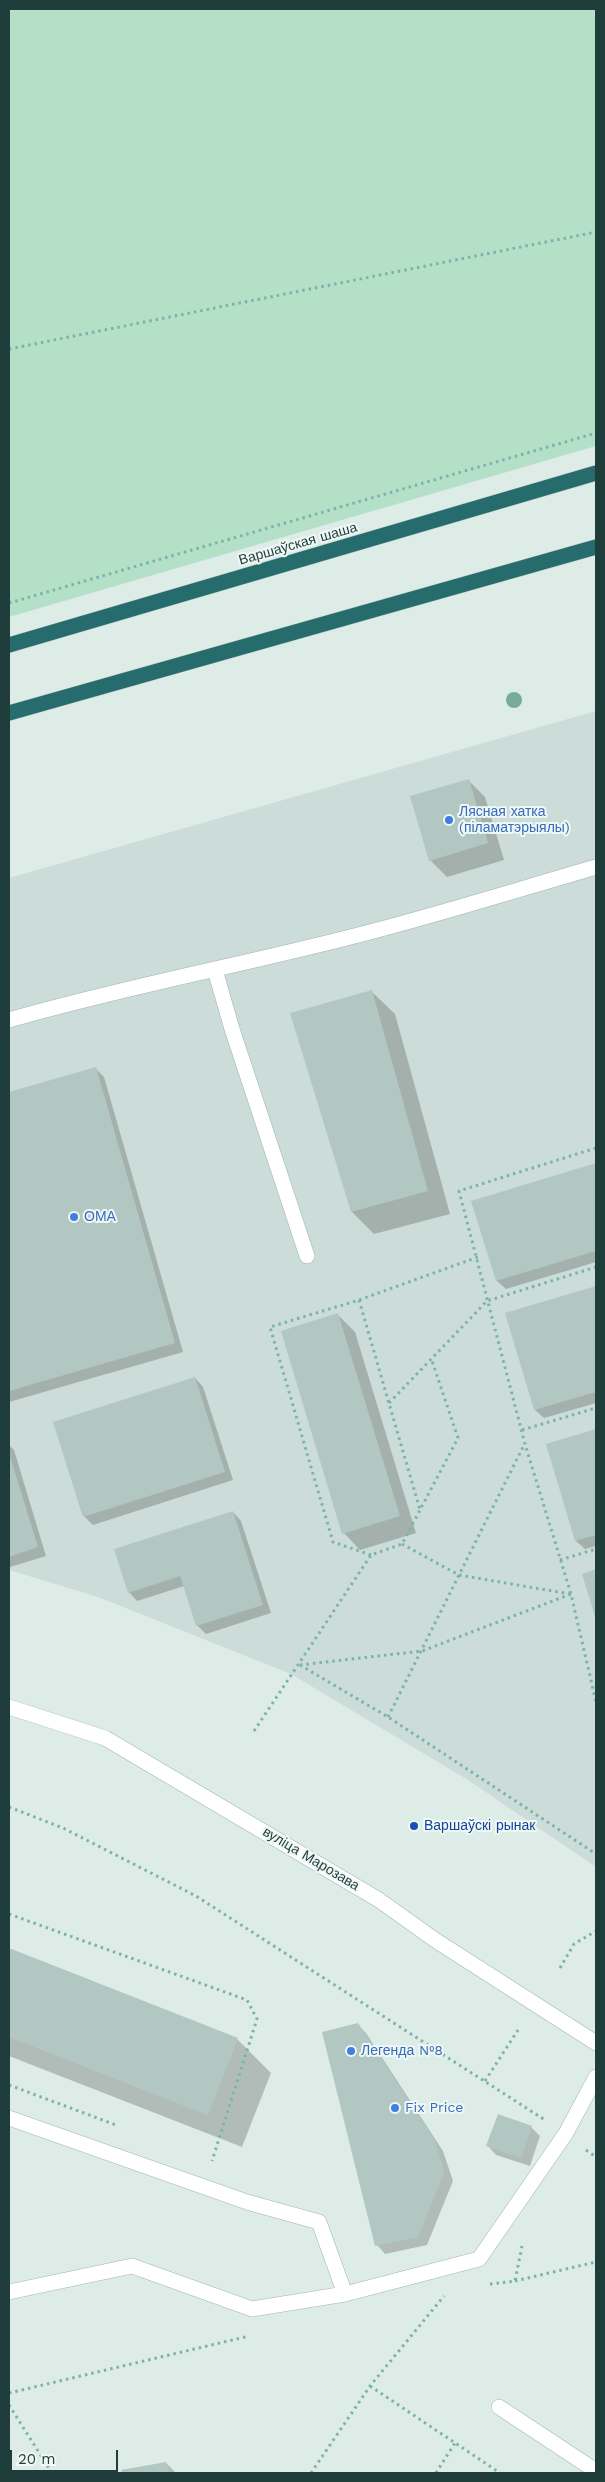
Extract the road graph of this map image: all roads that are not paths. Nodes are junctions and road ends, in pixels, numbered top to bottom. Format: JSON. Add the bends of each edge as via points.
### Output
{"nodes":[{"id":1,"x":596,"y":474,"type":"edge"},
{"id":2,"x":596,"y":547,"type":"edge"},
{"id":3,"x":9,"y":645,"type":"edge"},
{"id":4,"x":9,"y":713,"type":"edge"},
{"id":5,"x":596,"y":868,"type":"edge"},
{"id":6,"x":215,"y":970,"type":"junction"},
{"id":7,"x":9,"y":1020,"type":"edge"},
{"id":8,"x":307,"y":1256,"type":"dead end"},
{"id":9,"x":9,"y":1707,"type":"edge"},
{"id":10,"x":596,"y":2043,"type":"edge"},
{"id":11,"x":596,"y":2077,"type":"edge"},
{"id":12,"x":9,"y":2118,"type":"edge"},
{"id":13,"x":9,"y":2292,"type":"edge"},
{"id":14,"x":345,"y":2294,"type":"junction"},
{"id":15,"x":499,"y":2407,"type":"dead end"},
{"id":16,"x":596,"y":2471,"type":"edge"}],
"edges":[{"from":1,"to":3,"type":"highway","name":"Варшаўская шаша"},
{"from":2,"to":4,"type":"highway"},
{"from":5,"to":6,"type":"street","via":[[368,932]]},
{"from":6,"to":7,"type":"street","via":[[76,1000]]},
{"from":6,"to":8,"type":"street"},
{"from":9,"to":10,"type":"street","name":"вуліца Марозава","via":[[105,1738],[379,1900],[434,1940]]},
{"from":11,"to":14,"type":"street","via":[[566,2133],[478,2259]]},
{"from":12,"to":14,"type":"street","via":[[247,2202],[319,2222]]},
{"from":13,"to":14,"type":"street","via":[[132,2266],[252,2309]]},
{"from":15,"to":16,"type":"street"}]}
